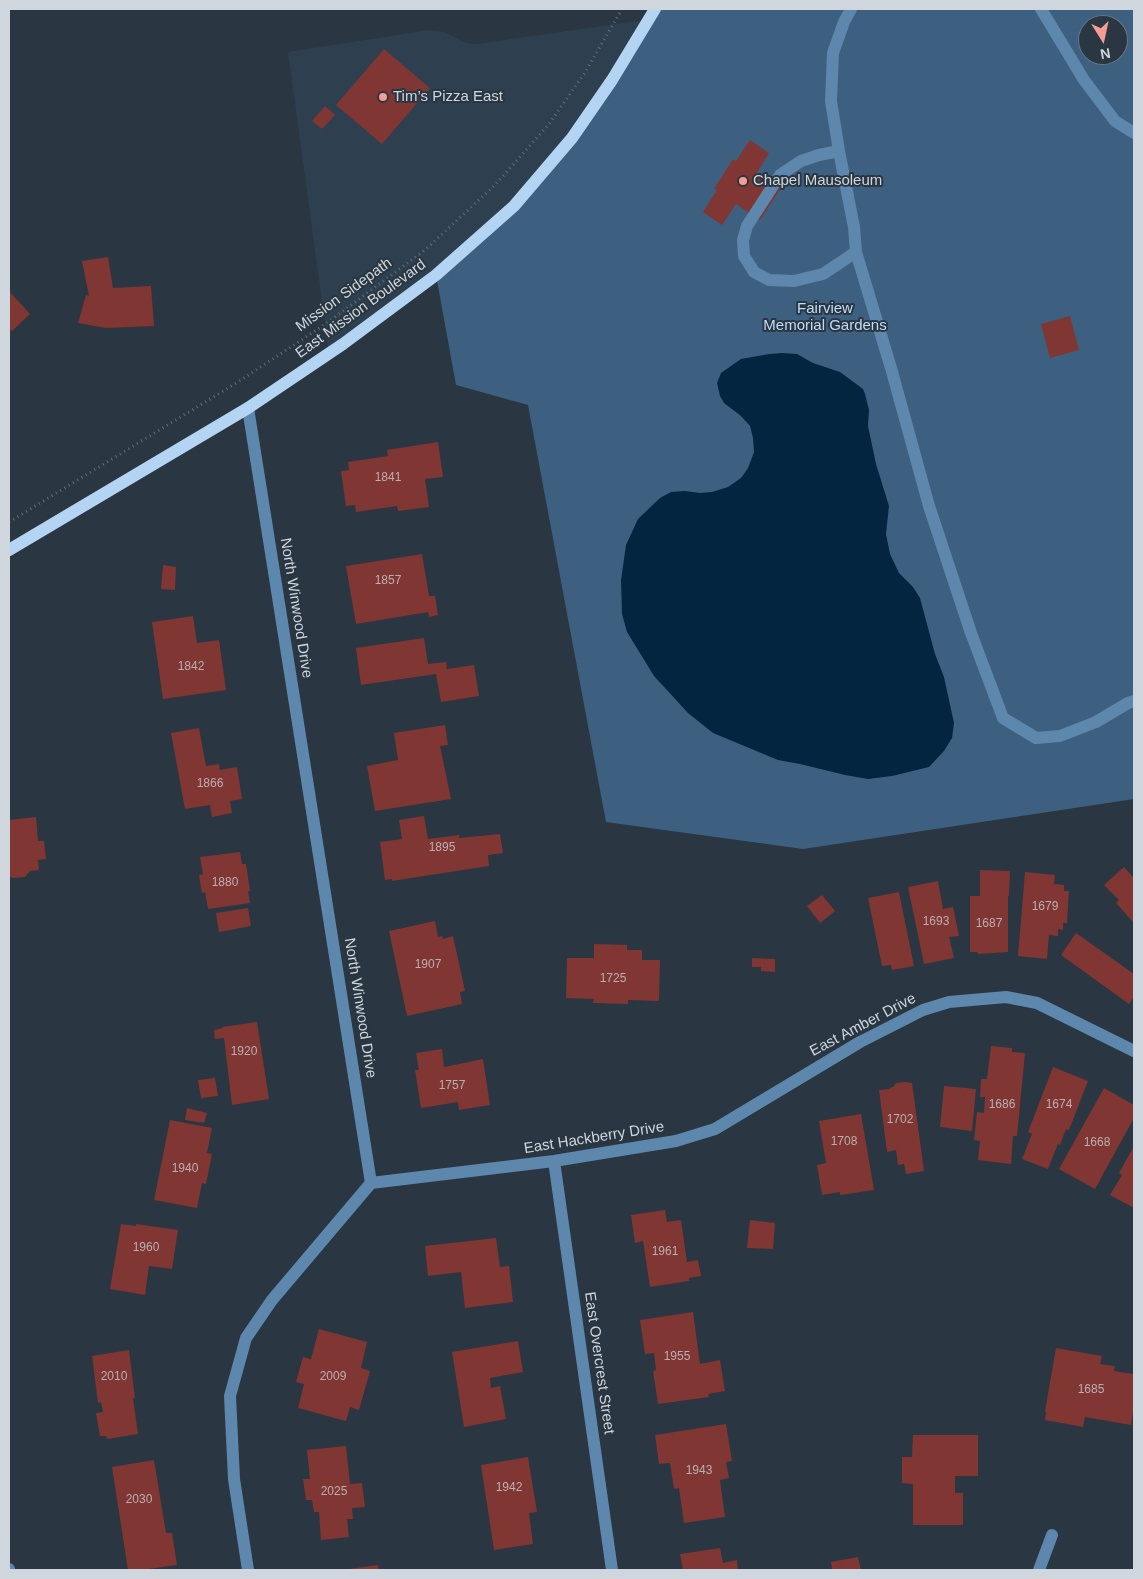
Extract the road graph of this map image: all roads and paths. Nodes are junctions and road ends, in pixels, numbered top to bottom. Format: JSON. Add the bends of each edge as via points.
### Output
{"nodes":[{"id":1,"x":622,"y":9,"type":"edge"},
{"id":2,"x":655,"y":9,"type":"edge"},
{"id":3,"x":851,"y":9,"type":"edge"},
{"id":4,"x":1040,"y":9,"type":"edge"},
{"id":5,"x":1134,"y":133,"type":"edge"},
{"id":6,"x":839,"y":151,"type":"junction"},
{"id":7,"x":856,"y":252,"type":"junction"},
{"id":8,"x":248,"y":408,"type":"junction"},
{"id":9,"x":9,"y":522,"type":"edge"},
{"id":10,"x":9,"y":550,"type":"edge"},
{"id":11,"x":1134,"y":702,"type":"edge"},
{"id":12,"x":1134,"y":1051,"type":"edge"},
{"id":13,"x":806,"y":1075,"type":"joint"},
{"id":14,"x":554,"y":1161,"type":"junction"},
{"id":15,"x":371,"y":1183,"type":"junction"},
{"id":16,"x":1052,"y":1536,"type":"dead end"},
{"id":17,"x":248,"y":1570,"type":"edge"},
{"id":18,"x":612,"y":1570,"type":"edge"},
{"id":19,"x":1039,"y":1570,"type":"edge"}],
"edges":[{"from":1,"to":9,"type":"path","name":"Mission Sidepath","via":[[584,74],[549,124],[494,186],[424,250],[327,323],[238,382]]},
{"from":2,"to":8,"type":"main road","name":"East Mission Boulevard","via":[[572,138],[514,206],[436,275],[343,344]]},
{"from":3,"to":6,"type":"street","via":[[833,53],[831,101]]},
{"from":4,"to":5,"type":"street","via":[[1084,80],[1115,121]]},
{"from":6,"to":7,"type":"street"},
{"from":6,"to":7,"type":"street","via":[[801,161],[780,175],[747,226],[743,240],[744,256],[754,272],[769,280],[794,281],[823,274]]},
{"from":7,"to":11,"type":"street","via":[[929,506],[1003,718],[1036,738],[1060,736]]},
{"from":8,"to":10,"type":"main road","name":"East Mission Boulevard"},
{"from":8,"to":15,"type":"street","name":"North Winwood Drive"},
{"from":12,"to":13,"type":"street","name":"East Amber Drive","via":[[1037,1003],[1006,997],[978,998],[924,1010],[860,1042]]},
{"from":13,"to":14,"type":"street","name":"East Hackberry Drive","via":[[715,1129],[676,1142]]},
{"from":14,"to":15,"type":"street","name":"East Hackberry Drive"},
{"from":14,"to":18,"type":"street","name":"East Overcrest Street"},
{"from":15,"to":17,"type":"street","via":[[272,1300],[246,1338],[230,1396],[234,1479]]},
{"from":16,"to":19,"type":"street"}]}
